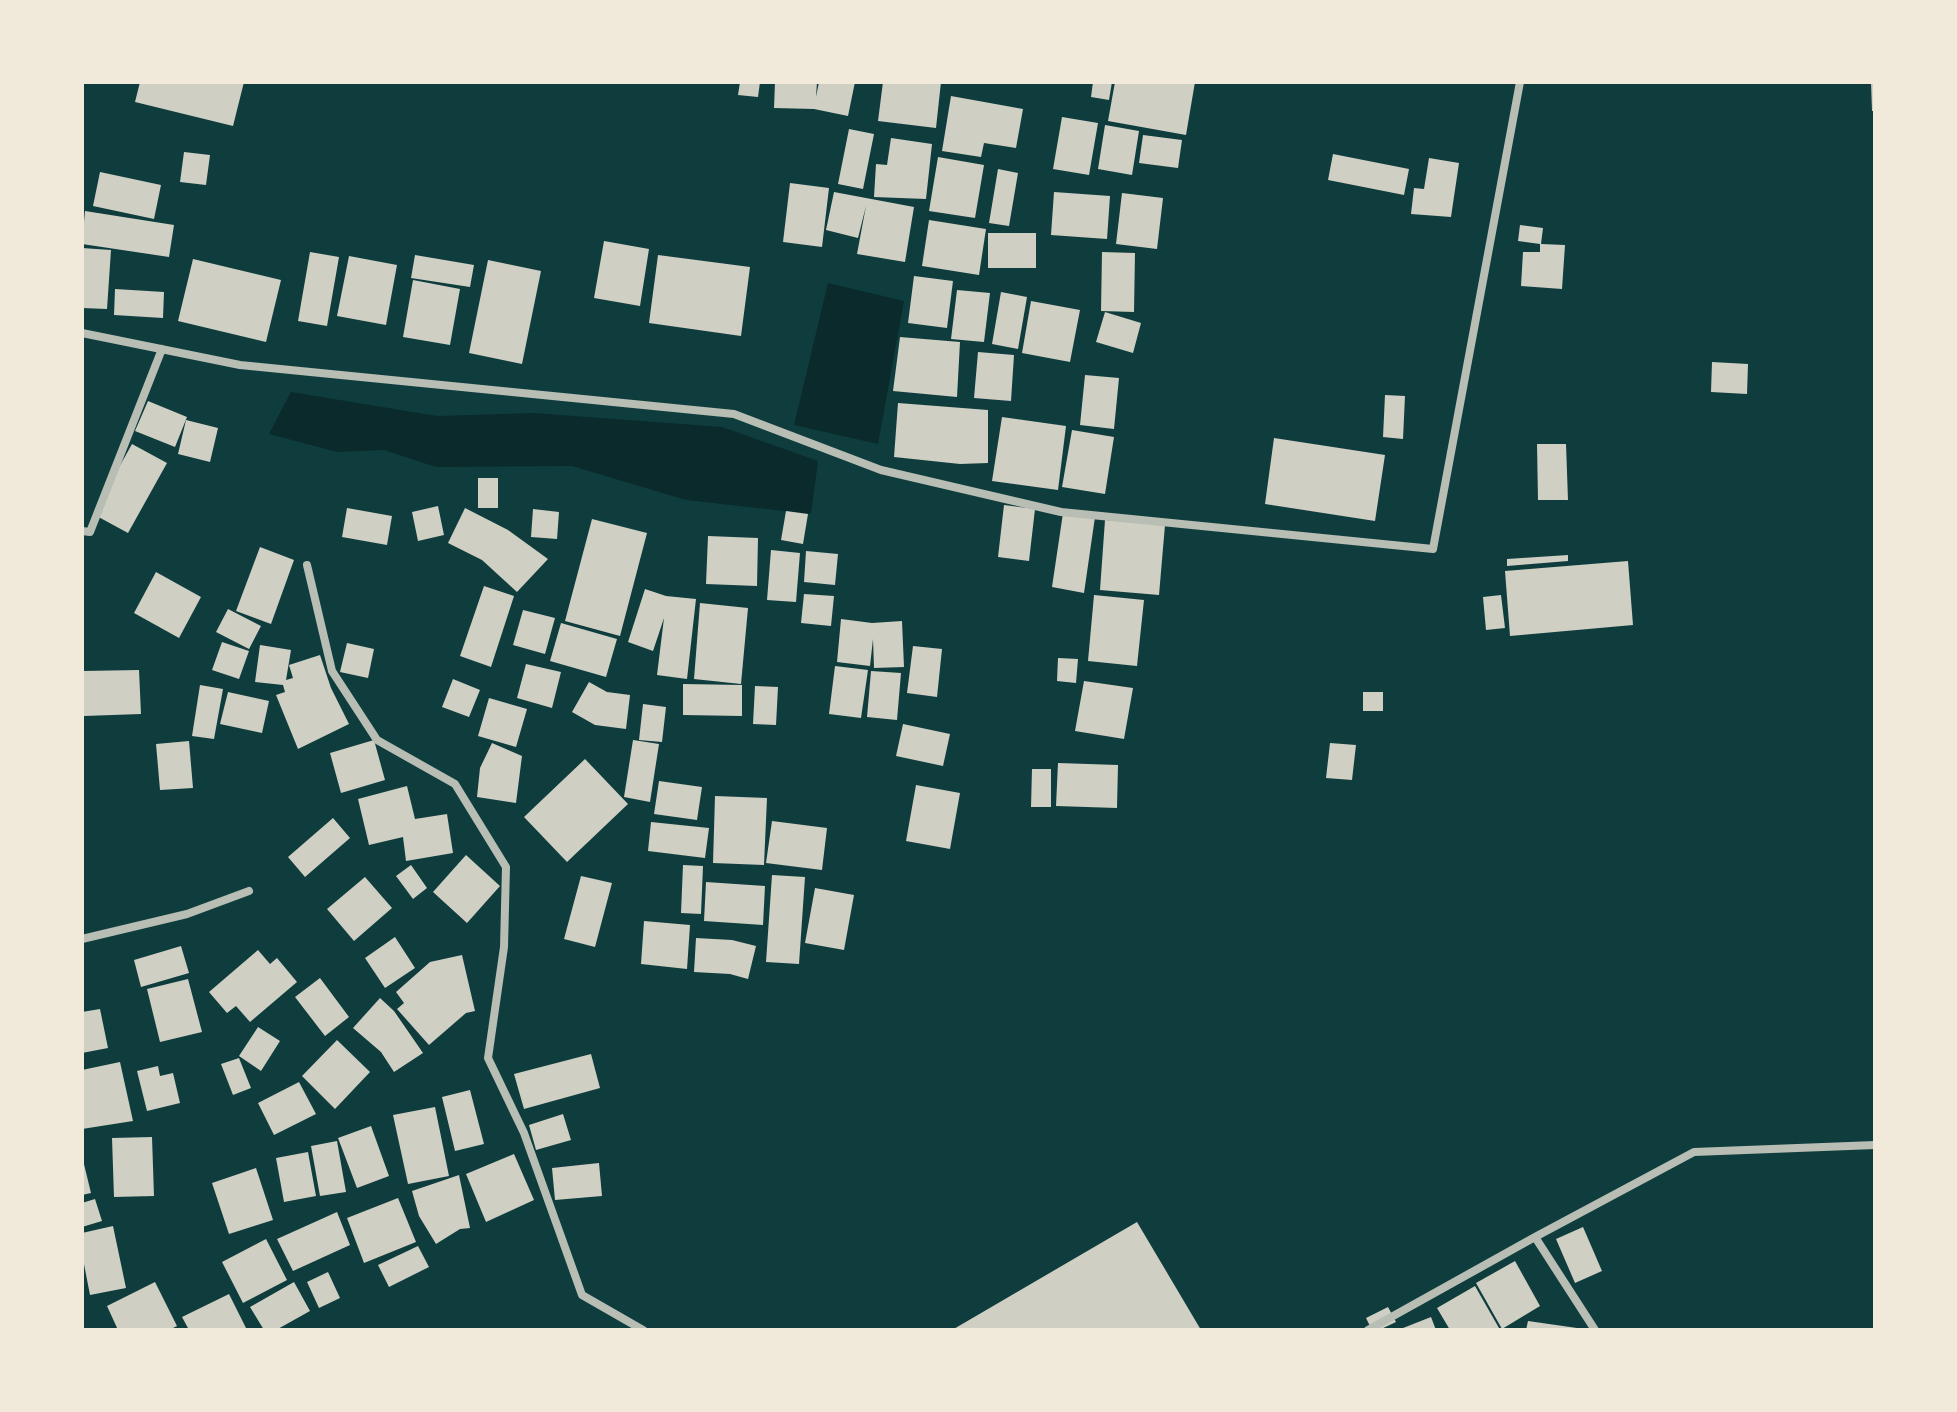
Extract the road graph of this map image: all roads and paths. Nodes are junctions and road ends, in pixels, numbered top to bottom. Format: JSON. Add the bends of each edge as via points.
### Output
{"nodes":[{"id":1,"x":1520,"y":82,"type":"edge"},
{"id":2,"x":82,"y":333,"type":"edge"},
{"id":3,"x":162,"y":349,"type":"junction"},
{"id":4,"x":82,"y":531,"type":"edge"},
{"id":5,"x":307,"y":565,"type":"dead end"},
{"id":6,"x":249,"y":891,"type":"dead end"},
{"id":7,"x":82,"y":939,"type":"edge"},
{"id":8,"x":1875,"y":1145,"type":"edge"},
{"id":9,"x":1535,"y":1237,"type":"junction"},
{"id":10,"x":643,"y":1330,"type":"edge"},
{"id":11,"x":1368,"y":1330,"type":"edge"},
{"id":12,"x":1595,"y":1330,"type":"edge"}],
"edges":[{"from":1,"to":3,"type":"street","via":[[1433,549],[1061,512],[881,470],[734,414],[240,365]]},
{"from":2,"to":3,"type":"street"},
{"from":3,"to":4,"type":"street","via":[[90,532]]},
{"from":5,"to":10,"type":"street","via":[[332,671],[377,740],[455,784],[506,867],[504,947],[488,1058],[524,1133],[582,1295]]},
{"from":6,"to":7,"type":"street","via":[[187,914]]},
{"from":8,"to":9,"type":"street","via":[[1694,1152]]},
{"from":9,"to":11,"type":"street"},
{"from":9,"to":12,"type":"street"}]}
